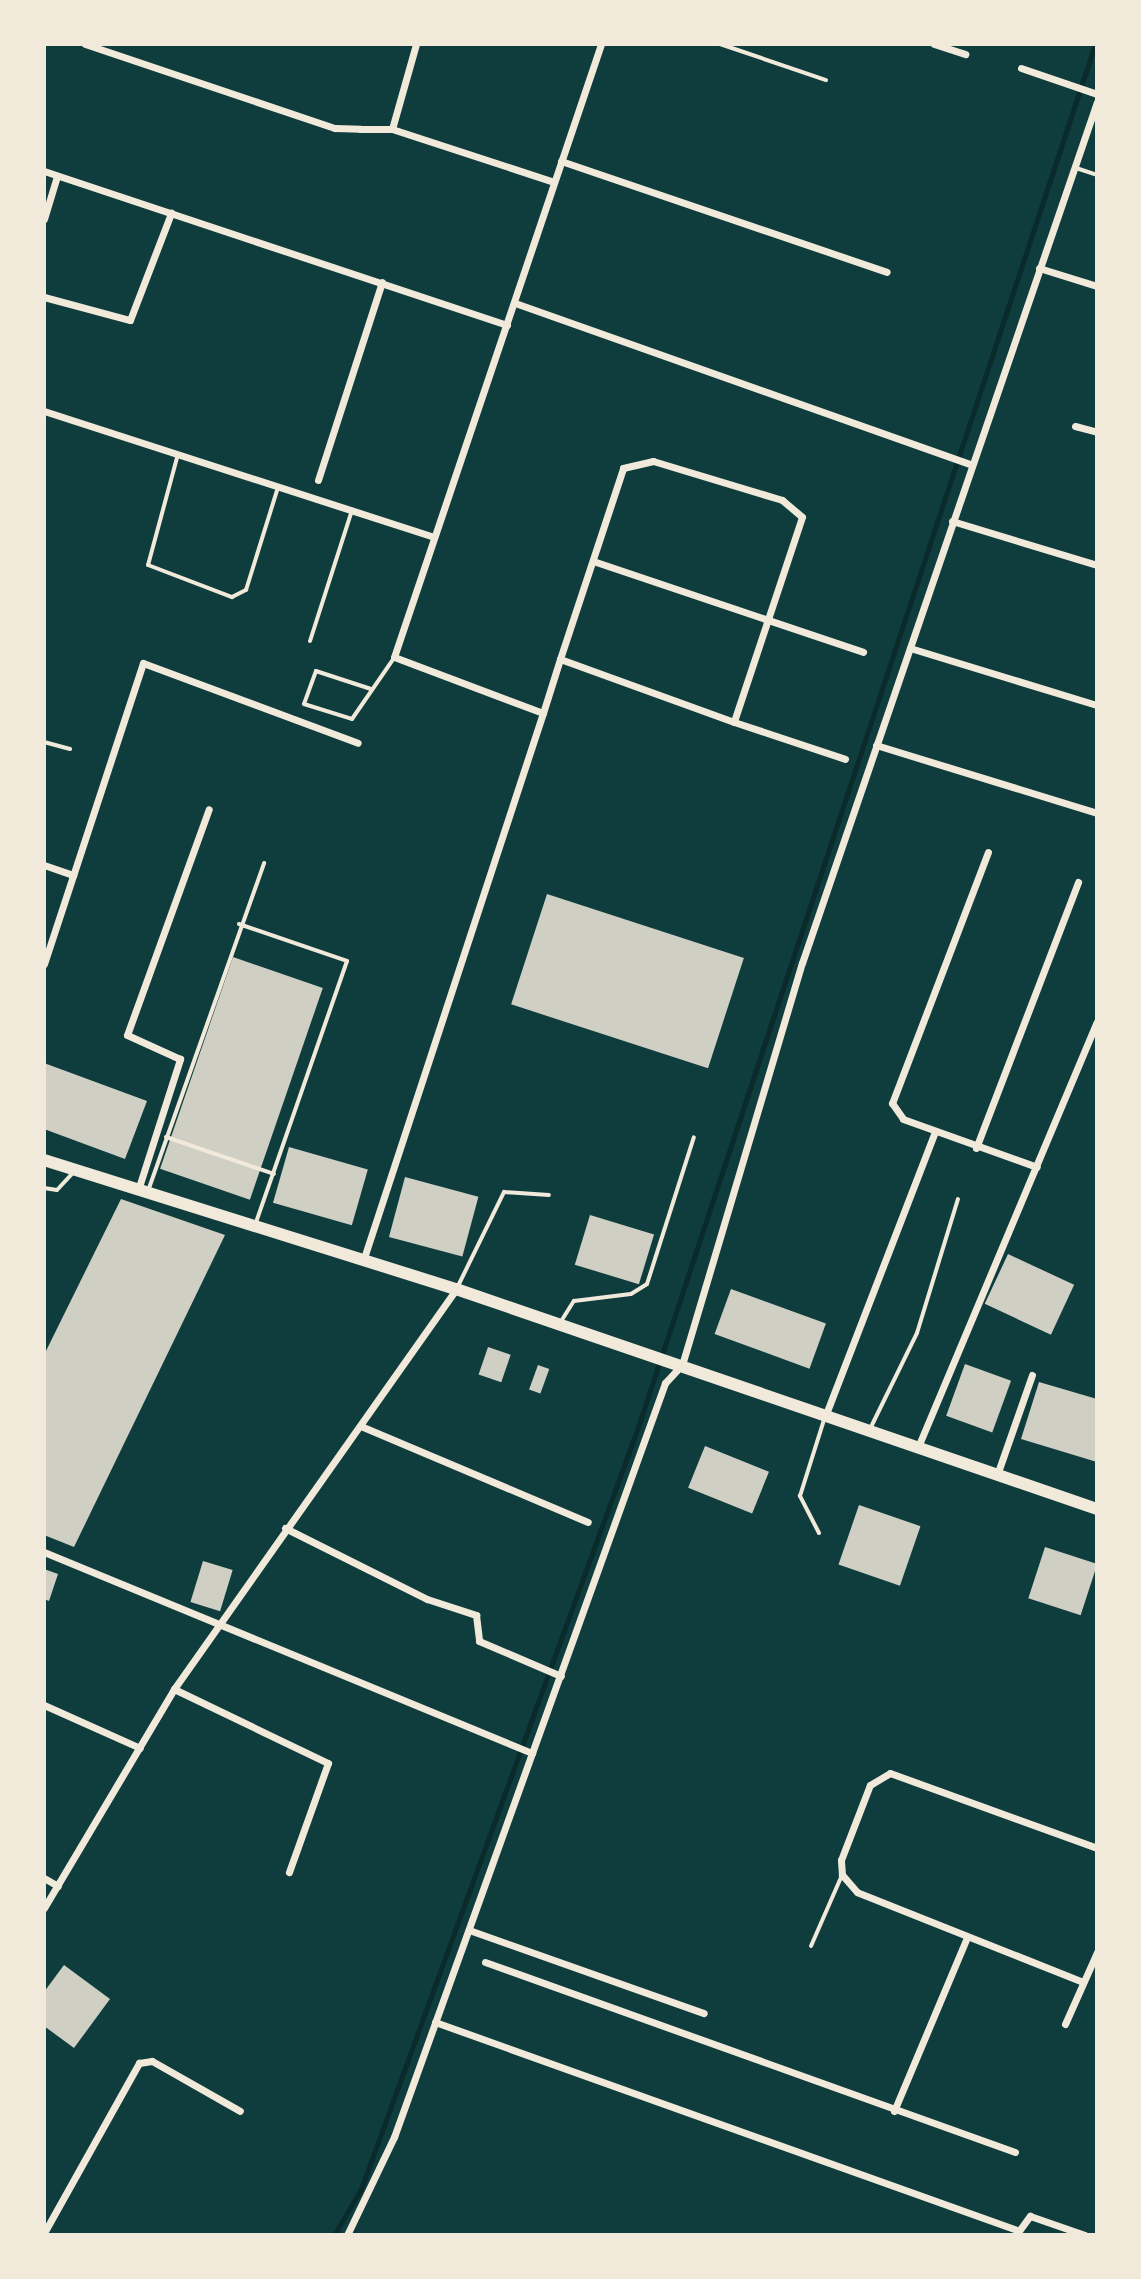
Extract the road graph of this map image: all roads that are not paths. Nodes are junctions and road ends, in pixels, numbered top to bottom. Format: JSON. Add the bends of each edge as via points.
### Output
{"nodes":[{"id":1,"x":85,"y":44,"type":"edge"},
{"id":2,"x":416,"y":44,"type":"edge"},
{"id":3,"x":601,"y":44,"type":"edge"},
{"id":4,"x":720,"y":44,"type":"edge"},
{"id":5,"x":934,"y":44,"type":"edge"},
{"id":6,"x":965,"y":54,"type":"dead end"},
{"id":7,"x":1021,"y":68,"type":"dead end"},
{"id":8,"x":826,"y":80,"type":"dead end"},
{"id":9,"x":1097,"y":94,"type":"edge"},
{"id":10,"x":1097,"y":102,"type":"edge"},
{"id":11,"x":392,"y":129,"type":"junction"},
{"id":12,"x":561,"y":161,"type":"junction"},
{"id":13,"x":1074,"y":167,"type":"junction"},
{"id":14,"x":44,"y":171,"type":"edge"},
{"id":15,"x":1097,"y":175,"type":"edge"},
{"id":16,"x":57,"y":176,"type":"junction"},
{"id":17,"x":554,"y":182,"type":"junction"},
{"id":18,"x":171,"y":213,"type":"junction"},
{"id":19,"x":44,"y":219,"type":"edge"},
{"id":20,"x":1039,"y":268,"type":"junction"},
{"id":21,"x":887,"y":272,"type":"dead end"},
{"id":22,"x":382,"y":282,"type":"junction"},
{"id":23,"x":1097,"y":286,"type":"edge"},
{"id":24,"x":44,"y":297,"type":"edge"},
{"id":25,"x":515,"y":303,"type":"junction"},
{"id":26,"x":507,"y":325,"type":"junction"},
{"id":27,"x":44,"y":411,"type":"edge"},
{"id":28,"x":1075,"y":426,"type":"dead end"},
{"id":29,"x":1097,"y":432,"type":"edge"},
{"id":30,"x":179,"y":453,"type":"junction"},
{"id":31,"x":972,"y":465,"type":"junction"},
{"id":32,"x":318,"y":480,"type":"dead end"},
{"id":33,"x":278,"y":485,"type":"junction"},
{"id":34,"x":352,"y":508,"type":"junction"},
{"id":35,"x":952,"y":521,"type":"junction"},
{"id":36,"x":434,"y":537,"type":"junction"},
{"id":37,"x":593,"y":561,"type":"junction"},
{"id":38,"x":1097,"y":565,"type":"edge"},
{"id":39,"x":769,"y":617,"type":"junction"},
{"id":40,"x":310,"y":641,"type":"dead end"},
{"id":41,"x":910,"y":648,"type":"junction"},
{"id":42,"x":863,"y":652,"type":"dead end"},
{"id":43,"x":394,"y":657,"type":"junction"},
{"id":44,"x":560,"y":659,"type":"junction"},
{"id":45,"x":371,"y":689,"type":"junction"},
{"id":46,"x":1097,"y":705,"type":"edge"},
{"id":47,"x":543,"y":713,"type":"junction"},
{"id":48,"x":734,"y":722,"type":"junction"},
{"id":49,"x":44,"y":742,"type":"edge"},
{"id":50,"x":358,"y":743,"type":"dead end"},
{"id":51,"x":876,"y":745,"type":"junction"},
{"id":52,"x":70,"y":749,"type":"dead end"},
{"id":53,"x":845,"y":759,"type":"dead end"},
{"id":54,"x":209,"y":809,"type":"dead end"},
{"id":55,"x":1097,"y":813,"type":"edge"},
{"id":56,"x":988,"y":852,"type":"dead end"},
{"id":57,"x":264,"y":863,"type":"dead end"},
{"id":58,"x":44,"y":865,"type":"edge"},
{"id":59,"x":73,"y":875,"type":"junction"},
{"id":60,"x":1078,"y":882,"type":"dead end"},
{"id":61,"x":239,"y":924,"type":"junction"},
{"id":62,"x":44,"y":964,"type":"edge"},
{"id":63,"x":1097,"y":1022,"type":"edge"},
{"id":64,"x":935,"y":1132,"type":"junction"},
{"id":65,"x":166,"y":1137,"type":"junction"},
{"id":66,"x":694,"y":1137,"type":"dead end"},
{"id":67,"x":976,"y":1148,"type":"junction"},
{"id":68,"x":44,"y":1160,"type":"edge"},
{"id":69,"x":1037,"y":1167,"type":"junction"},
{"id":70,"x":76,"y":1170,"type":"junction"},
{"id":71,"x":274,"y":1174,"type":"junction"},
{"id":72,"x":44,"y":1188,"type":"edge"},
{"id":73,"x":142,"y":1192,"type":"junction"},
{"id":74,"x":549,"y":1195,"type":"dead end"},
{"id":75,"x":958,"y":1199,"type":"dead end"},
{"id":76,"x":254,"y":1228,"type":"junction"},
{"id":77,"x":363,"y":1261,"type":"junction"},
{"id":78,"x":456,"y":1289,"type":"junction"},
{"id":79,"x":559,"y":1324,"type":"junction"},
{"id":80,"x":678,"y":1364,"type":"junction"},
{"id":81,"x":1032,"y":1375,"type":"dead end"},
{"id":82,"x":826,"y":1414,"type":"junction"},
{"id":83,"x":363,"y":1427,"type":"junction"},
{"id":84,"x":870,"y":1429,"type":"junction"},
{"id":85,"x":918,"y":1447,"type":"junction"},
{"id":86,"x":997,"y":1475,"type":"junction"},
{"id":87,"x":1097,"y":1509,"type":"edge"},
{"id":88,"x":588,"y":1522,"type":"dead end"},
{"id":89,"x":285,"y":1528,"type":"junction"},
{"id":90,"x":819,"y":1533,"type":"dead end"},
{"id":91,"x":44,"y":1552,"type":"edge"},
{"id":92,"x":217,"y":1627,"type":"junction"},
{"id":93,"x":561,"y":1676,"type":"junction"},
{"id":94,"x":174,"y":1689,"type":"junction"},
{"id":95,"x":44,"y":1705,"type":"edge"},
{"id":96,"x":140,"y":1748,"type":"junction"},
{"id":97,"x":532,"y":1753,"type":"junction"},
{"id":98,"x":1097,"y":1848,"type":"edge"},
{"id":99,"x":289,"y":1872,"type":"dead end"},
{"id":100,"x":842,"y":1875,"type":"junction"},
{"id":101,"x":44,"y":1878,"type":"edge"},
{"id":102,"x":58,"y":1886,"type":"junction"},
{"id":103,"x":44,"y":1908,"type":"edge"},
{"id":104,"x":469,"y":1930,"type":"junction"},
{"id":105,"x":967,"y":1937,"type":"junction"},
{"id":106,"x":811,"y":1946,"type":"dead end"},
{"id":107,"x":1097,"y":1952,"type":"edge"},
{"id":108,"x":485,"y":1962,"type":"dead end"},
{"id":109,"x":1083,"y":1982,"type":"junction"},
{"id":110,"x":704,"y":2013,"type":"dead end"},
{"id":111,"x":435,"y":2022,"type":"junction"},
{"id":112,"x":1065,"y":2024,"type":"dead end"},
{"id":113,"x":240,"y":2111,"type":"dead end"},
{"id":114,"x":894,"y":2111,"type":"junction"},
{"id":115,"x":1015,"y":2152,"type":"dead end"},
{"id":116,"x":44,"y":2233,"type":"edge"},
{"id":117,"x":1016,"y":2233,"type":"edge"},
{"id":118,"x":347,"y":2235,"type":"edge"},
{"id":119,"x":1085,"y":2235,"type":"edge"}],
"edges":[{"from":1,"to":11,"type":"street","via":[[335,128]]},
{"from":2,"to":11,"type":"street"},
{"from":3,"to":12,"type":"street"},
{"from":4,"to":8,"type":"lane"},
{"from":5,"to":6,"type":"street"},
{"from":7,"to":9,"type":"street"},
{"from":10,"to":13,"type":"street"},
{"from":11,"to":17,"type":"street"},
{"from":12,"to":17,"type":"street"},
{"from":12,"to":21,"type":"street"},
{"from":13,"to":15,"type":"lane"},
{"from":13,"to":20,"type":"street"},
{"from":14,"to":16,"type":"street"},
{"from":16,"to":18,"type":"street"},
{"from":16,"to":19,"type":"street"},
{"from":17,"to":25,"type":"street"},
{"from":18,"to":22,"type":"street"},
{"from":18,"to":24,"type":"street","via":[[130,320]]},
{"from":20,"to":23,"type":"street"},
{"from":20,"to":31,"type":"street"},
{"from":22,"to":26,"type":"street"},
{"from":22,"to":32,"type":"street"},
{"from":25,"to":26,"type":"street"},
{"from":25,"to":31,"type":"street"},
{"from":26,"to":36,"type":"street"},
{"from":27,"to":30,"type":"street"},
{"from":28,"to":29,"type":"street"},
{"from":30,"to":33,"type":"street"},
{"from":30,"to":33,"type":"lane","via":[[148,565],[232,597],[246,590]]},
{"from":31,"to":35,"type":"street"},
{"from":33,"to":34,"type":"street"},
{"from":34,"to":36,"type":"street"},
{"from":34,"to":40,"type":"lane"},
{"from":35,"to":38,"type":"street"},
{"from":35,"to":41,"type":"street"},
{"from":36,"to":43,"type":"street"},
{"from":37,"to":39,"type":"street"},
{"from":37,"to":39,"type":"street","via":[[623,468],[634,460],[782,500],[802,517],[801,535]]},
{"from":37,"to":44,"type":"street"},
{"from":39,"to":42,"type":"street"},
{"from":39,"to":48,"type":"street"},
{"from":41,"to":46,"type":"street"},
{"from":41,"to":51,"type":"street"},
{"from":43,"to":45,"type":"lane"},
{"from":43,"to":47,"type":"street"},
{"from":44,"to":47,"type":"street"},
{"from":44,"to":48,"type":"street"},
{"from":45,"to":45,"type":"lane","via":[[352,719],[304,704],[316,671]]},
{"from":47,"to":77,"type":"street"},
{"from":48,"to":53,"type":"street"},
{"from":49,"to":52,"type":"lane"},
{"from":50,"to":59,"type":"street","via":[[145,661]]},
{"from":51,"to":55,"type":"street"},
{"from":51,"to":80,"type":"street"},
{"from":54,"to":73,"type":"street","via":[[127,1035],[180,1059]]},
{"from":56,"to":64,"type":"street","via":[[893,1098],[895,1115]]},
{"from":57,"to":61,"type":"lane"},
{"from":58,"to":59,"type":"street"},
{"from":59,"to":62,"type":"street"},
{"from":60,"to":67,"type":"street"},
{"from":61,"to":65,"type":"lane"},
{"from":61,"to":71,"type":"lane","via":[[347,961]]},
{"from":63,"to":69,"type":"street"},
{"from":64,"to":67,"type":"street"},
{"from":64,"to":82,"type":"street"},
{"from":65,"to":71,"type":"lane"},
{"from":65,"to":73,"type":"lane"},
{"from":66,"to":79,"type":"lane","via":[[647,1284],[631,1294],[574,1301]]},
{"from":67,"to":69,"type":"street"},
{"from":68,"to":70,"type":"main road"},
{"from":69,"to":85,"type":"street"},
{"from":70,"to":72,"type":"lane","via":[[57,1190]]},
{"from":70,"to":73,"type":"main road"},
{"from":71,"to":76,"type":"lane"},
{"from":73,"to":76,"type":"main road"},
{"from":74,"to":78,"type":"lane","via":[[504,1192]]},
{"from":75,"to":84,"type":"lane","via":[[917,1333]]},
{"from":76,"to":77,"type":"main road"},
{"from":77,"to":78,"type":"main road"},
{"from":78,"to":79,"type":"main road"},
{"from":78,"to":83,"type":"street"},
{"from":79,"to":80,"type":"main road"},
{"from":80,"to":82,"type":"main road"},
{"from":80,"to":93,"type":"street","via":[[665,1383]]},
{"from":81,"to":86,"type":"street"},
{"from":82,"to":84,"type":"main road"},
{"from":82,"to":90,"type":"lane","via":[[800,1496]]},
{"from":83,"to":88,"type":"street"},
{"from":83,"to":89,"type":"street"},
{"from":84,"to":85,"type":"main road"},
{"from":85,"to":86,"type":"main road"},
{"from":86,"to":87,"type":"main road"},
{"from":89,"to":92,"type":"street"},
{"from":89,"to":93,"type":"street","via":[[427,1599],[476,1615],[479,1641]]},
{"from":91,"to":92,"type":"street","via":[[165,1598]]},
{"from":92,"to":94,"type":"street"},
{"from":92,"to":97,"type":"street"},
{"from":93,"to":97,"type":"street"},
{"from":94,"to":96,"type":"street"},
{"from":94,"to":99,"type":"street","via":[[328,1763]]},
{"from":95,"to":96,"type":"street"},
{"from":96,"to":102,"type":"street"},
{"from":97,"to":104,"type":"street"},
{"from":98,"to":100,"type":"street","via":[[890,1773],[870,1785]]},
{"from":100,"to":105,"type":"street","via":[[857,1892]]},
{"from":100,"to":106,"type":"lane"},
{"from":101,"to":102,"type":"street"},
{"from":102,"to":103,"type":"street"},
{"from":104,"to":110,"type":"street"},
{"from":104,"to":111,"type":"street"},
{"from":105,"to":109,"type":"street"},
{"from":105,"to":114,"type":"street"},
{"from":107,"to":109,"type":"street"},
{"from":108,"to":114,"type":"street"},
{"from":109,"to":112,"type":"street"},
{"from":111,"to":117,"type":"street"},
{"from":111,"to":118,"type":"street"},
{"from":113,"to":116,"type":"street","via":[[152,2061],[139,2063]]},
{"from":114,"to":115,"type":"street"},
{"from":117,"to":119,"type":"street","via":[[1030,2216]]}]}
